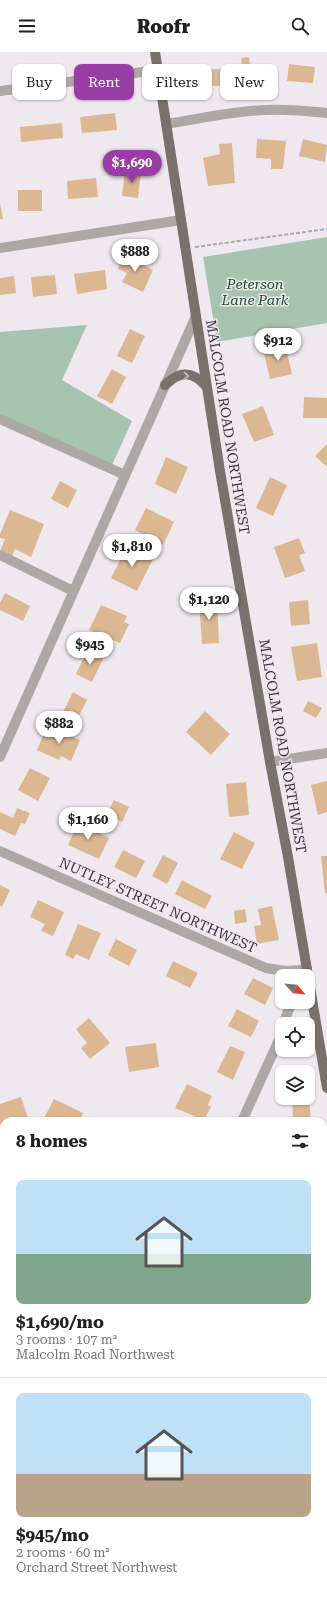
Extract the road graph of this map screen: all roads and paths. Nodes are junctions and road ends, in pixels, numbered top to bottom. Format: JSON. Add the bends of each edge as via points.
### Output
{"nodes":[{"id":1,"x":155,"y":52,"type":"edge"},
{"id":2,"x":156,"y":64,"type":"edge"},
{"id":3,"x":142,"y":72,"type":"edge"},
{"id":4,"x":0,"y":92,"type":"edge"},
{"id":5,"x":162,"y":100,"type":"edge"},
{"id":6,"x":327,"y":113,"type":"edge"},
{"id":7,"x":166,"y":124,"type":"junction"},
{"id":8,"x":181,"y":220,"type":"junction"},
{"id":9,"x":327,"y":230,"type":"edge"},
{"id":10,"x":0,"y":248,"type":"edge"},
{"id":11,"x":186,"y":249,"type":"junction"},
{"id":12,"x":196,"y":316,"type":"junction"},
{"id":13,"x":165,"y":385,"type":"junction"},
{"id":14,"x":207,"y":387,"type":"junction"},
{"id":15,"x":0,"y":419,"type":"edge"},
{"id":16,"x":124,"y":475,"type":"junction"},
{"id":17,"x":0,"y":555,"type":"edge"},
{"id":18,"x":73,"y":591,"type":"junction"},
{"id":19,"x":327,"y":752,"type":"edge"},
{"id":20,"x":0,"y":758,"type":"edge"},
{"id":21,"x":270,"y":762,"type":"junction"},
{"id":22,"x":0,"y":851,"type":"edge"},
{"id":23,"x":305,"y":969,"type":"edge"},
{"id":24,"x":275,"y":970,"type":"edge"},
{"id":25,"x":315,"y":1037,"type":"edge"},
{"id":26,"x":275,"y":1051,"type":"edge"},
{"id":27,"x":327,"y":1088,"type":"edge"},
{"id":28,"x":244,"y":1117,"type":"edge"}],
"edges":[{"from":1,"to":2,"type":"main road","name":"MALCOLM ROAD NORTHWEST"},
{"from":3,"to":4,"type":"street"},
{"from":5,"to":7,"type":"main road","name":"MALCOLM ROAD NORTHWEST"},
{"from":6,"to":7,"type":"street","via":[[295,110],[247,111]]},
{"from":7,"to":8,"type":"main road","name":"MALCOLM ROAD NORTHWEST"},
{"from":8,"to":10,"type":"street"},
{"from":8,"to":11,"type":"main road","name":"MALCOLM ROAD NORTHWEST"},
{"from":9,"to":11,"type":"path"},
{"from":11,"to":12,"type":"main road","name":"MALCOLM ROAD NORTHWEST"},
{"from":12,"to":13,"type":"street"},
{"from":12,"to":14,"type":"main road","name":"MALCOLM ROAD NORTHWEST"},
{"from":13,"to":14,"type":"main road","one_way":true,"via":[[182,374],[195,377]]},
{"from":13,"to":16,"type":"street"},
{"from":14,"to":21,"type":"main road","name":"MALCOLM ROAD NORTHWEST"},
{"from":15,"to":16,"type":"street"},
{"from":16,"to":18,"type":"street"},
{"from":17,"to":18,"type":"street"},
{"from":18,"to":20,"type":"street"},
{"from":19,"to":21,"type":"street"},
{"from":21,"to":23,"type":"main road","name":"MALCOLM ROAD NORTHWEST","via":[[288,857]]},
{"from":22,"to":24,"type":"street","name":"NUTLEY STREET NORTHWEST"},
{"from":25,"to":27,"type":"main road","name":"MALCOLM ROAD NORTHWEST"},
{"from":26,"to":28,"type":"street"}]}
